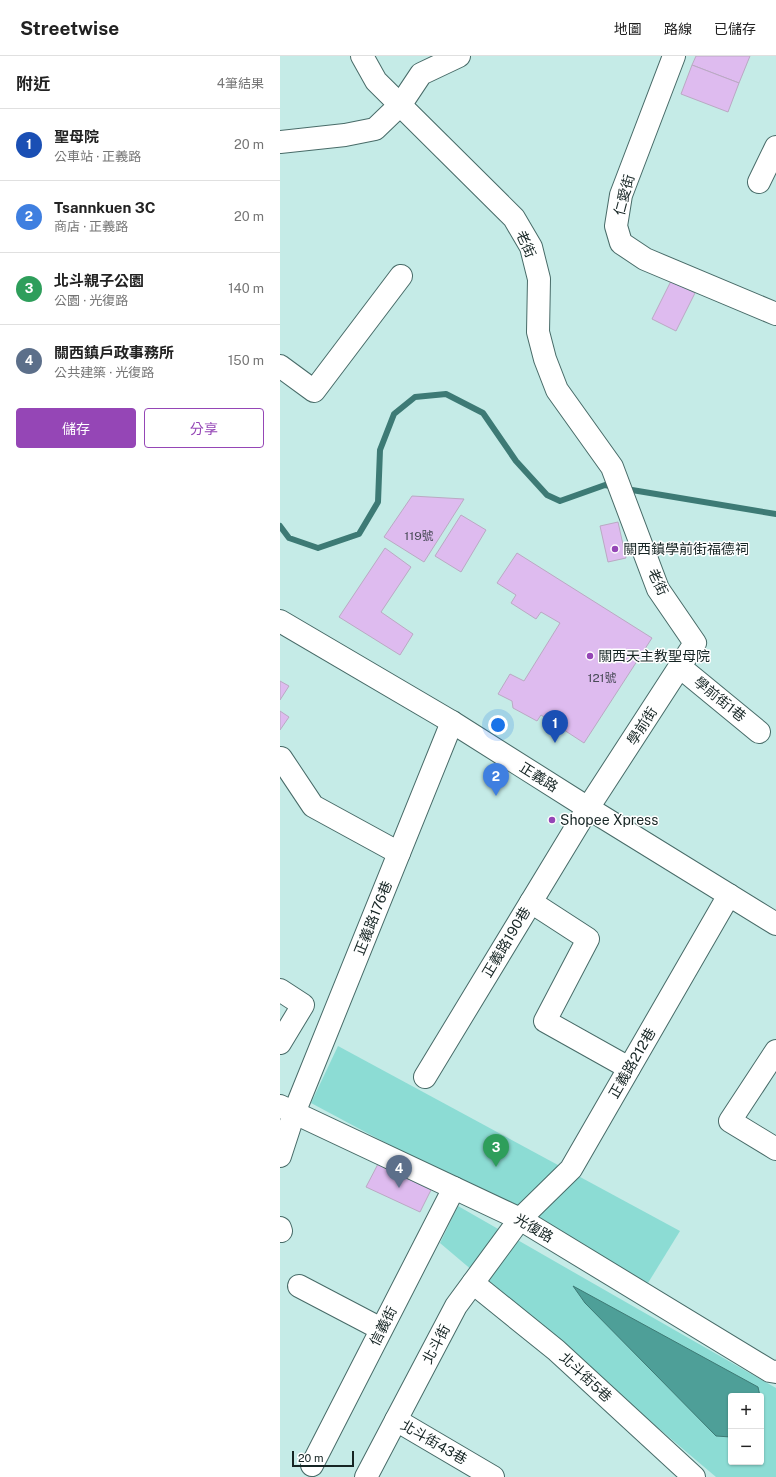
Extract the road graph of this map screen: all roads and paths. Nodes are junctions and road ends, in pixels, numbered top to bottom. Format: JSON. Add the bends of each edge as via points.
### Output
{"nodes":[{"id":1,"x":362,"y":56,"type":"edge"},
{"id":2,"x":459,"y":56,"type":"edge"},
{"id":3,"x":674,"y":56,"type":"edge"},
{"id":4,"x":423,"y":65,"type":"edge"},
{"id":5,"x":401,"y":104,"type":"junction"},
{"id":6,"x":280,"y":142,"type":"edge"},
{"id":7,"x":776,"y":147,"type":"edge"},
{"id":8,"x":759,"y":182,"type":"dead end"},
{"id":9,"x":401,"y":276,"type":"dead end"},
{"id":10,"x":776,"y":314,"type":"edge"},
{"id":11,"x":280,"y":366,"type":"edge"},
{"id":12,"x":280,"y":620,"type":"edge"},
{"id":13,"x":695,"y":643,"type":"joint"},
{"id":14,"x":680,"y":667,"type":"junction"},
{"id":15,"x":452,"y":722,"type":"junction"},
{"id":16,"x":760,"y":732,"type":"dead end"},
{"id":17,"x":281,"y":758,"type":"dead end"},
{"id":18,"x":588,"y":808,"type":"junction"},
{"id":19,"x":399,"y":853,"type":"junction"},
{"id":20,"x":729,"y":895,"type":"junction"},
{"id":21,"x":531,"y":902,"type":"junction"},
{"id":22,"x":776,"y":924,"type":"edge"},
{"id":23,"x":280,"y":990,"type":"edge"},
{"id":24,"x":280,"y":1043,"type":"edge"},
{"id":25,"x":776,"y":1051,"type":"edge"},
{"id":26,"x":629,"y":1068,"type":"junction"},
{"id":27,"x":425,"y":1077,"type":"dead end"},
{"id":28,"x":287,"y":1110,"type":"edge"},
{"id":29,"x":776,"y":1149,"type":"edge"},
{"id":30,"x":280,"y":1156,"type":"edge"},
{"id":31,"x":454,"y":1188,"type":"junction"},
{"id":32,"x":520,"y":1219,"type":"junction"},
{"id":33,"x":473,"y":1283,"type":"junction"},
{"id":34,"x":299,"y":1286,"type":"dead end"},
{"id":35,"x":382,"y":1329,"type":"junction"},
{"id":36,"x":776,"y":1372,"type":"edge"},
{"id":37,"x":396,"y":1420,"type":"junction"},
{"id":38,"x":312,"y":1465,"type":"dead end"},
{"id":39,"x":366,"y":1477,"type":"edge"},
{"id":40,"x":494,"y":1477,"type":"edge"},
{"id":41,"x":694,"y":1477,"type":"edge"}],
"edges":[{"from":1,"to":5,"type":"street","name":"老街","via":[[376,81]]},
{"from":2,"to":4,"type":"street"},
{"from":3,"to":10,"type":"street","name":"仁愛街","via":[[621,195],[616,226],[621,243],[645,259]]},
{"from":4,"to":5,"type":"street"},
{"from":5,"to":6,"type":"street","via":[[375,129]]},
{"from":5,"to":13,"type":"street","name":"老街","via":[[514,218],[531,247],[539,279],[538,332],[557,390],[612,467],[658,589]]},
{"from":7,"to":8,"type":"street"},
{"from":9,"to":11,"type":"street","via":[[314,391]]},
{"from":12,"to":15,"type":"street","name":"正義路"},
{"from":13,"to":14,"type":"street","name":"學前街"},
{"from":14,"to":16,"type":"street","name":"學前街1巷"},
{"from":14,"to":18,"type":"street","name":"學前街"},
{"from":15,"to":18,"type":"street","name":"正義路"},
{"from":15,"to":19,"type":"street","name":"正義路176巷"},
{"from":17,"to":19,"type":"street","via":[[313,806]]},
{"from":18,"to":20,"type":"street","name":"正義路"},
{"from":18,"to":21,"type":"street","name":"正義路190巷"},
{"from":19,"to":28,"type":"street","name":"正義路176巷"},
{"from":20,"to":22,"type":"street","name":"正義路"},
{"from":20,"to":26,"type":"street","name":"正義路212巷"},
{"from":21,"to":26,"type":"street","via":[[588,939],[545,1021]]},
{"from":21,"to":27,"type":"street","name":"正義路190巷"},
{"from":23,"to":24,"type":"street","via":[[303,1005]]},
{"from":25,"to":29,"type":"street","via":[[730,1121]]},
{"from":26,"to":32,"type":"street","name":"正義路212巷","via":[[571,1169]]},
{"from":28,"to":30,"type":"street","name":"正義路176巷"},
{"from":28,"to":31,"type":"street","name":"光復路"},
{"from":31,"to":32,"type":"street","name":"光復路"},
{"from":31,"to":35,"type":"street","name":"信義街"},
{"from":32,"to":33,"type":"street","name":"北斗街"},
{"from":32,"to":36,"type":"street","name":"光復路","via":[[770,1371]]},
{"from":33,"to":37,"type":"street","name":"北斗街","via":[[456,1306]]},
{"from":33,"to":41,"type":"street","name":"北斗街5巷","via":[[556,1350]]},
{"from":34,"to":35,"type":"street"},
{"from":35,"to":38,"type":"street","name":"信義街"},
{"from":37,"to":39,"type":"street","name":"北斗街"},
{"from":37,"to":40,"type":"street","name":"北斗街43巷"}]}
